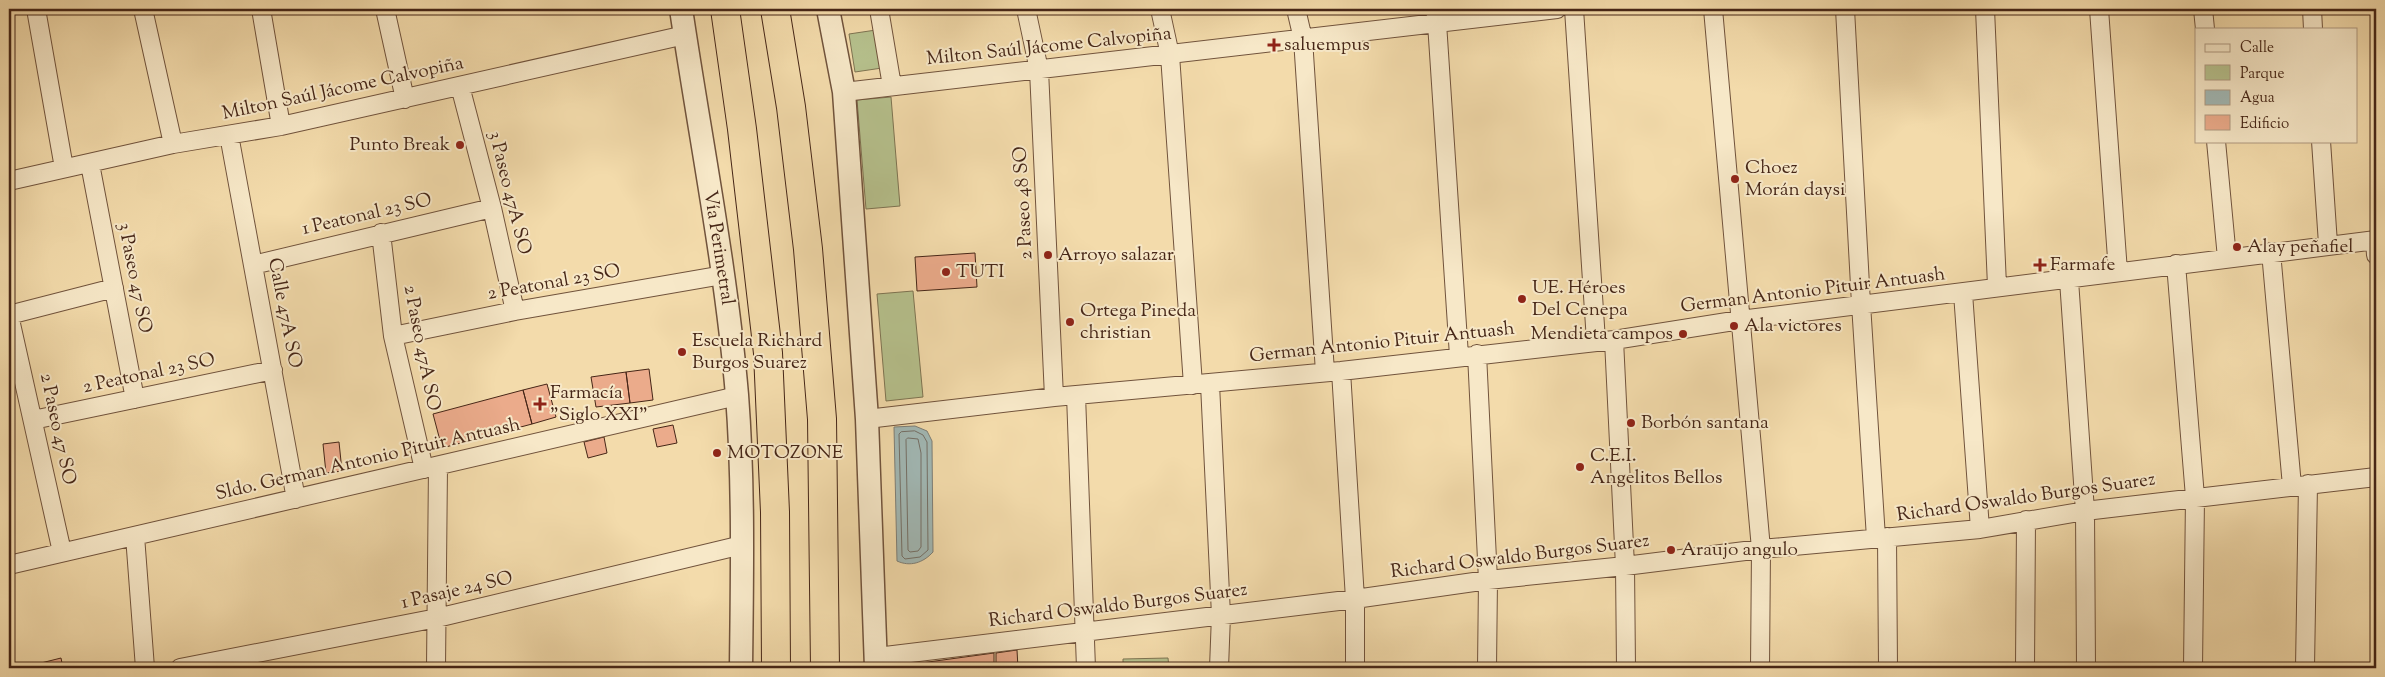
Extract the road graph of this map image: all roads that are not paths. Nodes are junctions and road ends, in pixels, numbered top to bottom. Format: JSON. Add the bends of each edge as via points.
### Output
{"nodes":[{"id":1,"x":36,"y":9,"type":"edge"},
{"id":2,"x":142,"y":9,"type":"edge"},
{"id":3,"x":261,"y":9,"type":"edge"},
{"id":4,"x":385,"y":9,"type":"edge"},
{"id":5,"x":681,"y":9,"type":"edge"},
{"id":6,"x":725,"y":9,"type":"edge"},
{"id":7,"x":775,"y":9,"type":"edge"},
{"id":8,"x":828,"y":9,"type":"edge"},
{"id":9,"x":879,"y":9,"type":"edge"},
{"id":10,"x":1026,"y":9,"type":"edge"},
{"id":11,"x":1160,"y":9,"type":"edge"},
{"id":12,"x":1296,"y":9,"type":"edge"},
{"id":13,"x":1557,"y":9,"type":"edge"},
{"id":14,"x":1574,"y":9,"type":"edge"},
{"id":15,"x":1713,"y":9,"type":"edge"},
{"id":16,"x":1846,"y":9,"type":"edge"},
{"id":17,"x":1985,"y":9,"type":"edge"},
{"id":18,"x":2099,"y":9,"type":"edge"},
{"id":19,"x":2204,"y":9,"type":"edge"},
{"id":20,"x":2312,"y":9,"type":"edge"},
{"id":21,"x":1436,"y":16,"type":"edge"},
{"id":22,"x":2205,"y":28,"type":"edge"},
{"id":23,"x":2313,"y":28,"type":"edge"},
{"id":24,"x":685,"y":35,"type":"junction"},
{"id":25,"x":1303,"y":39,"type":"junction"},
{"id":26,"x":1170,"y":54,"type":"junction"},
{"id":27,"x":1038,"y":70,"type":"junction"},
{"id":28,"x":460,"y":86,"type":"junction"},
{"id":29,"x":892,"y":86,"type":"junction"},
{"id":30,"x":844,"y":92,"type":"junction"},
{"id":31,"x":405,"y":99,"type":"junction"},
{"id":32,"x":281,"y":126,"type":"junction"},
{"id":33,"x":229,"y":135,"type":"junction"},
{"id":34,"x":2216,"y":142,"type":"edge"},
{"id":35,"x":2320,"y":142,"type":"edge"},
{"id":36,"x":173,"y":144,"type":"junction"},
{"id":37,"x":90,"y":164,"type":"junction"},
{"id":38,"x":64,"y":168,"type":"junction"},
{"id":39,"x":9,"y":181,"type":"edge"},
{"id":40,"x":492,"y":208,"type":"junction"},
{"id":41,"x":381,"y":233,"type":"junction"},
{"id":42,"x":2328,"y":244,"type":"junction"},
{"id":43,"x":2376,"y":245,"type":"edge"},
{"id":44,"x":2271,"y":252,"type":"junction"},
{"id":45,"x":2227,"y":258,"type":"junction"},
{"id":46,"x":2176,"y":264,"type":"junction"},
{"id":47,"x":253,"y":265,"type":"junction"},
{"id":48,"x":2118,"y":272,"type":"junction"},
{"id":49,"x":723,"y":275,"type":"junction"},
{"id":50,"x":2069,"y":280,"type":"junction"},
{"id":51,"x":1997,"y":286,"type":"junction"},
{"id":52,"x":114,"y":288,"type":"junction"},
{"id":53,"x":1963,"y":293,"type":"junction"},
{"id":54,"x":1861,"y":304,"type":"junction"},
{"id":55,"x":515,"y":311,"type":"junction"},
{"id":56,"x":9,"y":315,"type":"edge"},
{"id":57,"x":1740,"y":320,"type":"junction"},
{"id":58,"x":393,"y":336,"type":"junction"},
{"id":59,"x":1614,"y":340,"type":"junction"},
{"id":60,"x":1596,"y":341,"type":"junction"},
{"id":61,"x":1468,"y":355,"type":"junction"},
{"id":62,"x":273,"y":370,"type":"junction"},
{"id":63,"x":1333,"y":371,"type":"junction"},
{"id":64,"x":1201,"y":384,"type":"junction"},
{"id":65,"x":1076,"y":395,"type":"junction"},
{"id":66,"x":737,"y":396,"type":"junction"},
{"id":67,"x":1054,"y":397,"type":"junction"},
{"id":68,"x":135,"y":399,"type":"junction"},
{"id":69,"x":867,"y":419,"type":"junction"},
{"id":70,"x":33,"y":420,"type":"junction"},
{"id":71,"x":431,"y":468,"type":"junction"},
{"id":72,"x":2376,"y":477,"type":"edge"},
{"id":73,"x":2300,"y":485,"type":"junction"},
{"id":74,"x":2195,"y":497,"type":"junction"},
{"id":75,"x":296,"y":499,"type":"junction"},
{"id":76,"x":2086,"y":511,"type":"junction"},
{"id":77,"x":2026,"y":520,"type":"junction"},
{"id":78,"x":1980,"y":529,"type":"junction"},
{"id":79,"x":135,"y":536,"type":"junction"},
{"id":80,"x":1882,"y":538,"type":"junction"},
{"id":81,"x":742,"y":545,"type":"junction"},
{"id":82,"x":1761,"y":549,"type":"junction"},
{"id":83,"x":62,"y":552,"type":"junction"},
{"id":84,"x":9,"y":565,"type":"edge"},
{"id":85,"x":1625,"y":566,"type":"junction"},
{"id":86,"x":1488,"y":580,"type":"junction"},
{"id":87,"x":1354,"y":599,"type":"junction"},
{"id":88,"x":1221,"y":614,"type":"junction"},
{"id":89,"x":437,"y":618,"type":"junction"},
{"id":90,"x":1086,"y":631,"type":"junction"},
{"id":91,"x":876,"y":662,"type":"edge"},
{"id":92,"x":145,"y":668,"type":"edge"},
{"id":93,"x":180,"y":668,"type":"edge"},
{"id":94,"x":436,"y":668,"type":"edge"},
{"id":95,"x":741,"y":668,"type":"edge"},
{"id":96,"x":776,"y":668,"type":"edge"},
{"id":97,"x":825,"y":668,"type":"edge"},
{"id":98,"x":1086,"y":668,"type":"edge"},
{"id":99,"x":1219,"y":668,"type":"edge"},
{"id":100,"x":1355,"y":668,"type":"edge"},
{"id":101,"x":1487,"y":668,"type":"edge"},
{"id":102,"x":1626,"y":668,"type":"edge"},
{"id":103,"x":1760,"y":668,"type":"edge"},
{"id":104,"x":1888,"y":668,"type":"edge"},
{"id":105,"x":2025,"y":668,"type":"edge"},
{"id":106,"x":2086,"y":668,"type":"edge"},
{"id":107,"x":2193,"y":668,"type":"edge"},
{"id":108,"x":2305,"y":668,"type":"edge"}],
"edges":[{"from":1,"to":38,"type":"street"},
{"from":2,"to":36,"type":"street"},
{"from":3,"to":32,"type":"street"},
{"from":4,"to":31,"type":"street"},
{"from":5,"to":24,"type":"street","name":"Vía Perimetral"},
{"from":6,"to":96,"type":"highway","name":"Vía Perimetral","via":[[768,353],[775,512]]},
{"from":7,"to":97,"type":"highway","via":[[791,107],[808,250],[822,419]]},
{"from":8,"to":30,"type":"street"},
{"from":9,"to":29,"type":"street"},
{"from":10,"to":27,"type":"street","name":"2 Paseo 48 SO"},
{"from":11,"to":26,"type":"street"},
{"from":12,"to":25,"type":"street"},
{"from":13,"to":21,"type":"street","name":"Milton Saúl Jácome Calvopiña"},
{"from":14,"to":60,"type":"street"},
{"from":15,"to":57,"type":"street"},
{"from":16,"to":54,"type":"street"},
{"from":17,"to":51,"type":"street"},
{"from":18,"to":48,"type":"street"},
{"from":19,"to":22,"type":"street"},
{"from":20,"to":23,"type":"street"},
{"from":21,"to":25,"type":"street","name":"Milton Saúl Jácome Calvopiña"},
{"from":21,"to":61,"type":"street"},
{"from":24,"to":28,"type":"street","name":"Milton Saúl Jácome Calvopiña"},
{"from":24,"to":49,"type":"street","name":"Vía Perimetral"},
{"from":25,"to":26,"type":"street","name":"Milton Saúl Jácome Calvopiña"},
{"from":25,"to":63,"type":"street"},
{"from":26,"to":27,"type":"street","name":"Milton Saúl Jácome Calvopiña"},
{"from":26,"to":64,"type":"street"},
{"from":27,"to":29,"type":"street","name":"Milton Saúl Jácome Calvopiña"},
{"from":27,"to":67,"type":"street","name":"2 Paseo 48 SO"},
{"from":28,"to":31,"type":"street","name":"Milton Saúl Jácome Calvopiña"},
{"from":28,"to":40,"type":"street","name":"3 Paseo 47A SO"},
{"from":29,"to":30,"type":"street","name":"Milton Saúl Jácome Calvopiña"},
{"from":30,"to":69,"type":"street"},
{"from":31,"to":32,"type":"street","name":"Milton Saúl Jácome Calvopiña"},
{"from":32,"to":33,"type":"street","name":"Milton Saúl Jácome Calvopiña"},
{"from":33,"to":36,"type":"street","name":"Milton Saúl Jácome Calvopiña"},
{"from":33,"to":47,"type":"street","name":"Calle 47A SO"},
{"from":34,"to":45,"type":"street"},
{"from":35,"to":42,"type":"street"},
{"from":36,"to":37,"type":"street","name":"Milton Saúl Jácome Calvopiña"},
{"from":37,"to":38,"type":"street","name":"Milton Saúl Jácome Calvopiña"},
{"from":37,"to":52,"type":"street","name":"3 Paseo 47 SO"},
{"from":38,"to":39,"type":"street","name":"Milton Saúl Jácome Calvopiña"},
{"from":40,"to":41,"type":"street","name":"1 Peatonal 23 SO"},
{"from":40,"to":55,"type":"street","name":"3 Paseo 47A SO"},
{"from":41,"to":47,"type":"street","name":"1 Peatonal 23 SO"},
{"from":41,"to":58,"type":"street","name":"2 Paseo 47A SO"},
{"from":42,"to":43,"type":"street","name":"German Antonio Pituir Antuash"},
{"from":42,"to":44,"type":"street","name":"German Antonio Pituir Antuash"},
{"from":44,"to":45,"type":"street","name":"German Antonio Pituir Antuash"},
{"from":44,"to":73,"type":"street"},
{"from":45,"to":46,"type":"street","name":"German Antonio Pituir Antuash"},
{"from":46,"to":48,"type":"street","name":"German Antonio Pituir Antuash"},
{"from":46,"to":74,"type":"street"},
{"from":47,"to":62,"type":"street","name":"Calle 47A SO"},
{"from":48,"to":50,"type":"street","name":"German Antonio Pituir Antuash"},
{"from":49,"to":55,"type":"street","name":"2 Peatonal 23 SO"},
{"from":49,"to":66,"type":"street","name":"Vía Perimetral"},
{"from":50,"to":51,"type":"street","name":"German Antonio Pituir Antuash"},
{"from":50,"to":76,"type":"street"},
{"from":51,"to":53,"type":"street","name":"German Antonio Pituir Antuash"},
{"from":52,"to":56,"type":"street"},
{"from":52,"to":68,"type":"street","name":"3 Paseo 47 SO"},
{"from":53,"to":54,"type":"street","name":"German Antonio Pituir Antuash"},
{"from":53,"to":78,"type":"street"},
{"from":54,"to":57,"type":"street","name":"German Antonio Pituir Antuash"},
{"from":54,"to":80,"type":"street"},
{"from":55,"to":58,"type":"street","name":"2 Peatonal 23 SO"},
{"from":56,"to":70,"type":"street","name":"2 Paseo 47 SO"},
{"from":57,"to":59,"type":"street","name":"German Antonio Pituir Antuash"},
{"from":57,"to":82,"type":"street"},
{"from":58,"to":71,"type":"street","name":"2 Paseo 47A SO"},
{"from":59,"to":60,"type":"street","name":"German Antonio Pituir Antuash"},
{"from":59,"to":85,"type":"street"},
{"from":60,"to":61,"type":"street","name":"German Antonio Pituir Antuash"},
{"from":61,"to":63,"type":"street","name":"German Antonio Pituir Antuash"},
{"from":61,"to":86,"type":"street"},
{"from":62,"to":68,"type":"street","name":"2 Peatonal 23 SO"},
{"from":62,"to":75,"type":"street","name":"Calle 47A SO"},
{"from":63,"to":64,"type":"street","name":"German Antonio Pituir Antuash"},
{"from":63,"to":87,"type":"street"},
{"from":64,"to":65,"type":"street","name":"German Antonio Pituir Antuash"},
{"from":64,"to":88,"type":"street"},
{"from":65,"to":67,"type":"street","name":"German Antonio Pituir Antuash"},
{"from":65,"to":90,"type":"street"},
{"from":66,"to":71,"type":"street","name":"Sldo. German Antonio Pituir Antuash"},
{"from":66,"to":81,"type":"street","name":"Vía Perimetral"},
{"from":67,"to":69,"type":"street","name":"German Antonio Pituir Antuash"},
{"from":68,"to":70,"type":"street","name":"2 Peatonal 23 SO"},
{"from":69,"to":91,"type":"street"},
{"from":70,"to":83,"type":"street","name":"2 Paseo 47 SO"},
{"from":71,"to":75,"type":"street","name":"Sldo. German Antonio Pituir Antuash"},
{"from":71,"to":89,"type":"street","name":"2 Paseo 47A SO"},
{"from":72,"to":73,"type":"street","name":"Richard Oswaldo Burgos Suarez"},
{"from":73,"to":74,"type":"street","name":"Richard Oswaldo Burgos Suarez"},
{"from":73,"to":108,"type":"street"},
{"from":74,"to":76,"type":"street","name":"Richard Oswaldo Burgos Suarez"},
{"from":74,"to":107,"type":"street"},
{"from":75,"to":79,"type":"street","name":"Sldo. German Antonio Pituir Antuash"},
{"from":76,"to":77,"type":"street","name":"Richard Oswaldo Burgos Suarez"},
{"from":76,"to":106,"type":"street"},
{"from":77,"to":78,"type":"street","name":"Richard Oswaldo Burgos Suarez"},
{"from":77,"to":105,"type":"street"},
{"from":78,"to":80,"type":"street","name":"Richard Oswaldo Burgos Suarez"},
{"from":79,"to":83,"type":"street","name":"Sldo. German Antonio Pituir Antuash"},
{"from":79,"to":92,"type":"street"},
{"from":80,"to":82,"type":"street","name":"Richard Oswaldo Burgos Suarez"},
{"from":80,"to":104,"type":"street"},
{"from":81,"to":89,"type":"street","name":"1 Pasaje 24 SO"},
{"from":81,"to":95,"type":"street","name":"Vía Perimetral"},
{"from":82,"to":85,"type":"street","name":"Richard Oswaldo Burgos Suarez"},
{"from":82,"to":103,"type":"street"},
{"from":83,"to":84,"type":"street","name":"Sldo. German Antonio Pituir Antuash"},
{"from":85,"to":86,"type":"street","name":"Richard Oswaldo Burgos Suarez"},
{"from":85,"to":102,"type":"street"},
{"from":86,"to":87,"type":"street","name":"Richard Oswaldo Burgos Suarez"},
{"from":86,"to":101,"type":"street"},
{"from":87,"to":88,"type":"street","name":"Richard Oswaldo Burgos Suarez"},
{"from":87,"to":100,"type":"street"},
{"from":88,"to":90,"type":"street","name":"Richard Oswaldo Burgos Suarez"},
{"from":88,"to":99,"type":"street"},
{"from":89,"to":93,"type":"street","name":"1 Pasaje 24 SO"},
{"from":89,"to":94,"type":"street","name":"2 Paseo 47A SO"},
{"from":90,"to":91,"type":"street","name":"Richard Oswaldo Burgos Suarez"},
{"from":90,"to":98,"type":"street"}]}
